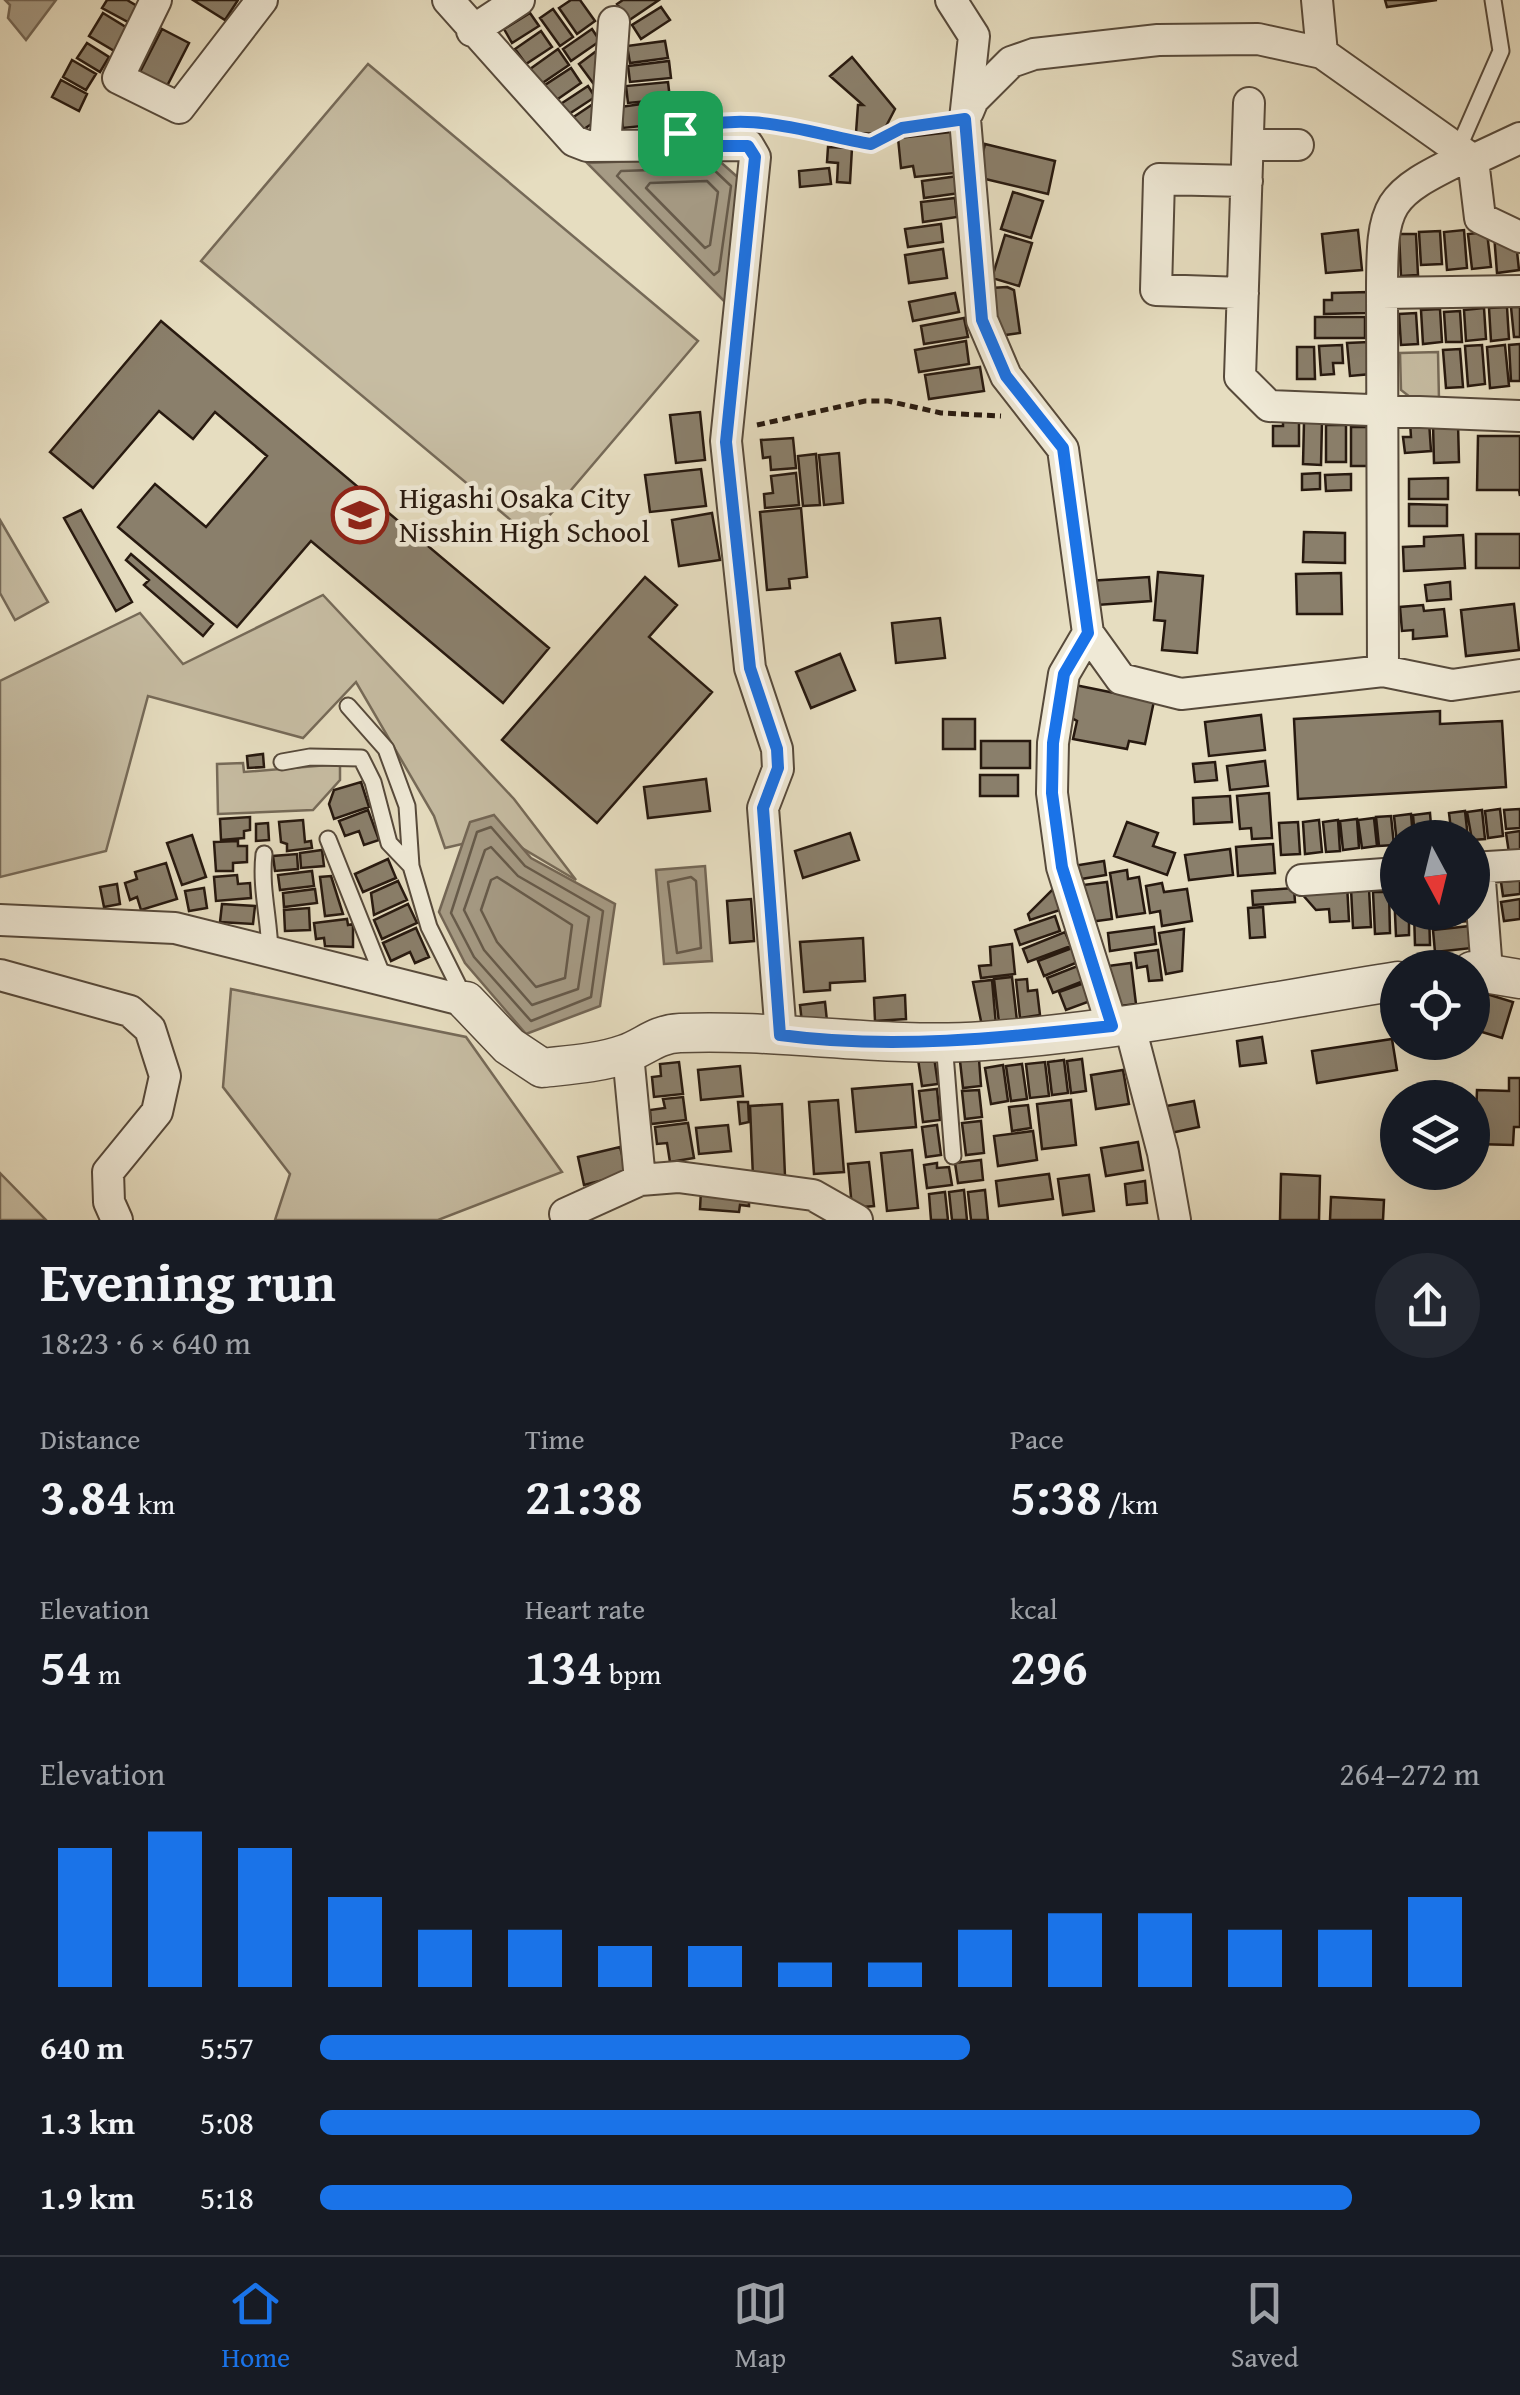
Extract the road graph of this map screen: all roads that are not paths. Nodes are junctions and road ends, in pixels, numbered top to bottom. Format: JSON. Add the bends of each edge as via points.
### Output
{"nodes":[{"id":1,"x":156,"y":0,"type":"edge"},
{"id":2,"x":262,"y":0,"type":"edge"},
{"id":3,"x":448,"y":0,"type":"edge"},
{"id":4,"x":519,"y":0,"type":"edge"},
{"id":5,"x":952,"y":0,"type":"edge"},
{"id":6,"x":1317,"y":0,"type":"edge"},
{"id":7,"x":1497,"y":0,"type":"edge"},
{"id":8,"x":614,"y":22,"type":"dead end"},
{"id":9,"x":472,"y":31,"type":"junction"},
{"id":10,"x":1322,"y":53,"type":"junction"},
{"id":11,"x":1249,"y":103,"type":"dead end"},
{"id":12,"x":965,"y":119,"type":"junction"},
{"id":13,"x":1520,"y":138,"type":"edge"},
{"id":14,"x":1298,"y":145,"type":"dead end"},
{"id":15,"x":604,"y":146,"type":"junction"},
{"id":16,"x":1248,"y":146,"type":"junction"},
{"id":17,"x":1466,"y":155,"type":"junction"},
{"id":18,"x":1247,"y":181,"type":"junction"},
{"id":19,"x":1520,"y":237,"type":"edge"},
{"id":20,"x":1520,"y":291,"type":"edge"},
{"id":21,"x":1382,"y":292,"type":"junction"},
{"id":22,"x":1243,"y":293,"type":"junction"},
{"id":23,"x":1382,"y":411,"type":"junction"},
{"id":24,"x":1520,"y":416,"type":"edge"},
{"id":25,"x":1088,"y":633,"type":"junction"},
{"id":26,"x":1383,"y":671,"type":"junction"},
{"id":27,"x":1520,"y":675,"type":"edge"},
{"id":28,"x":348,"y":706,"type":"dead end"},
{"id":29,"x":282,"y":762,"type":"dead end"},
{"id":30,"x":328,"y":838,"type":"dead end"},
{"id":31,"x":264,"y":854,"type":"dead end"},
{"id":32,"x":1520,"y":865,"type":"edge"},
{"id":33,"x":411,"y":866,"type":"junction"},
{"id":34,"x":1490,"y":867,"type":"edge"},
{"id":35,"x":1380,"y":875,"type":"edge"},
{"id":36,"x":1302,"y":880,"type":"dead end"},
{"id":37,"x":0,"y":920,"type":"edge"},
{"id":38,"x":1486,"y":930,"type":"edge"},
{"id":39,"x":270,"y":956,"type":"junction"},
{"id":40,"x":1493,"y":974,"type":"edge"},
{"id":41,"x":0,"y":975,"type":"edge"},
{"id":42,"x":385,"y":982,"type":"junction"},
{"id":43,"x":1380,"y":984,"type":"edge"},
{"id":44,"x":466,"y":1001,"type":"junction"},
{"id":45,"x":1121,"y":1024,"type":"junction"},
{"id":46,"x":780,"y":1035,"type":"junction"},
{"id":47,"x":944,"y":1041,"type":"junction"},
{"id":48,"x":628,"y":1054,"type":"junction"},
{"id":49,"x":952,"y":1156,"type":"dead end"},
{"id":50,"x":640,"y":1180,"type":"junction"},
{"id":51,"x":564,"y":1214,"type":"dead end"},
{"id":52,"x":117,"y":1220,"type":"edge"},
{"id":53,"x":857,"y":1220,"type":"edge"},
{"id":54,"x":1174,"y":1220,"type":"edge"}],
"edges":[{"from":1,"to":2,"type":"street","via":[[118,78],[180,108]]},
{"from":3,"to":9,"type":"street"},
{"from":4,"to":9,"type":"street"},
{"from":5,"to":12,"type":"street","via":[[974,36]]},
{"from":6,"to":10,"type":"street"},
{"from":7,"to":17,"type":"lane","via":[[1500,51]]},
{"from":8,"to":15,"type":"street"},
{"from":9,"to":15,"type":"street","via":[[574,141]]},
{"from":10,"to":12,"type":"street","via":[[1243,39],[1034,54],[1010,62],[973,100]]},
{"from":10,"to":17,"type":"street"},
{"from":11,"to":16,"type":"street"},
{"from":12,"to":25,"type":"street","via":[[982,320],[1006,376],[1063,448]]},
{"from":13,"to":17,"type":"street"},
{"from":14,"to":16,"type":"street"},
{"from":15,"to":46,"type":"street","via":[[748,146],[755,157],[727,420],[750,668],[777,749],[778,768],[763,808]]},
{"from":16,"to":18,"type":"street"},
{"from":17,"to":19,"type":"street","via":[[1480,218]]},
{"from":17,"to":21,"type":"street","via":[[1393,201],[1382,240]]},
{"from":18,"to":22,"type":"street"},
{"from":18,"to":22,"type":"street","via":[[1159,179],[1156,290]]},
{"from":20,"to":21,"type":"street"},
{"from":21,"to":23,"type":"street"},
{"from":22,"to":23,"type":"street","via":[[1240,377],[1269,406]]},
{"from":23,"to":24,"type":"street"},
{"from":23,"to":26,"type":"street"},
{"from":25,"to":26,"type":"street","via":[[1121,679],[1181,694]]},
{"from":25,"to":45,"type":"street","via":[[1064,674],[1052,793],[1062,867]]},
{"from":26,"to":27,"type":"street","via":[[1452,686]]},
{"from":28,"to":33,"type":"lane","via":[[386,749],[407,806]]},
{"from":29,"to":33,"type":"lane","via":[[361,758],[389,843]]},
{"from":30,"to":42,"type":"lane"},
{"from":31,"to":39,"type":"lane"},
{"from":32,"to":34,"type":"street"},
{"from":33,"to":44,"type":"lane","via":[[429,926]]},
{"from":35,"to":36,"type":"street"},
{"from":37,"to":39,"type":"street","via":[[175,928]]},
{"from":38,"to":40,"type":"street"},
{"from":39,"to":42,"type":"street"},
{"from":41,"to":52,"type":"street","via":[[130,1011],[150,1029],[165,1076],[156,1112],[108,1172]]},
{"from":42,"to":44,"type":"street"},
{"from":43,"to":45,"type":"street"},
{"from":44,"to":48,"type":"street","via":[[509,1046],[542,1068]]},
{"from":45,"to":47,"type":"street"},
{"from":45,"to":54,"type":"street","via":[[1163,1153]]},
{"from":46,"to":47,"type":"street"},
{"from":46,"to":48,"type":"street","via":[[678,1033],[654,1037]]},
{"from":47,"to":49,"type":"lane"},
{"from":48,"to":50,"type":"street"},
{"from":50,"to":51,"type":"street"},
{"from":50,"to":53,"type":"street","via":[[678,1177],[813,1196]]}]}
